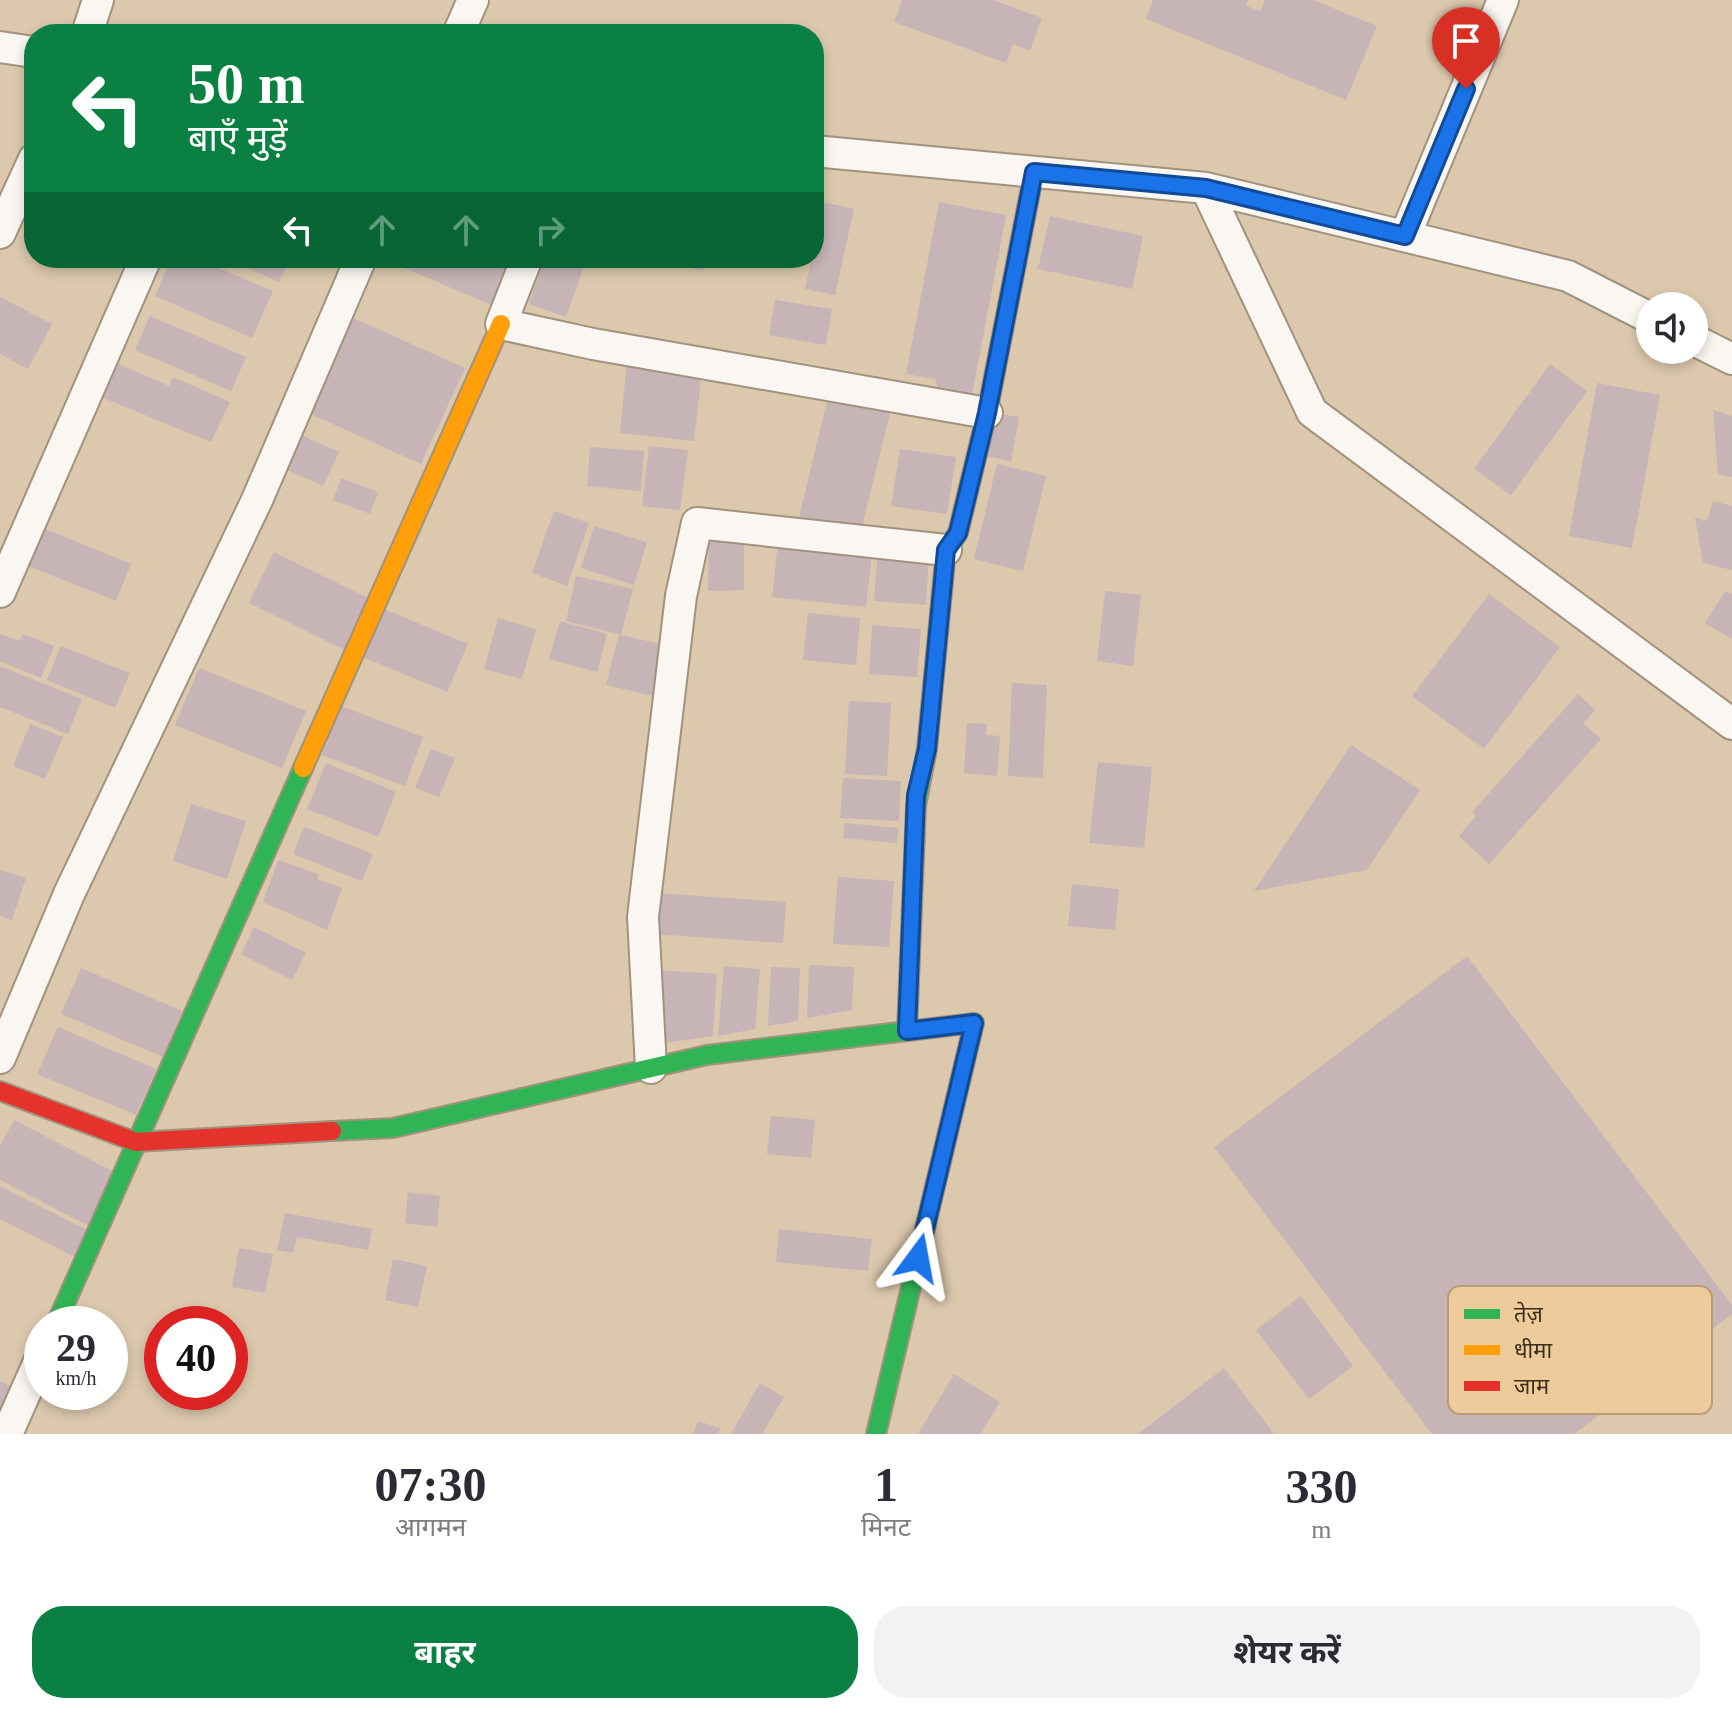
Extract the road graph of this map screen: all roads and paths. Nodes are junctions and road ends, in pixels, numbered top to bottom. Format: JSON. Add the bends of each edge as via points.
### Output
{"nodes":[{"id":1,"x":98,"y":0,"type":"edge"},
{"id":2,"x":473,"y":0,"type":"edge"},
{"id":3,"x":1503,"y":0,"type":"edge"},
{"id":4,"x":90,"y":24,"type":"edge"},
{"id":5,"x":462,"y":24,"type":"edge"},
{"id":6,"x":0,"y":47,"type":"edge"},
{"id":7,"x":24,"y":51,"type":"edge"},
{"id":8,"x":824,"y":152,"type":"edge"},
{"id":9,"x":1034,"y":172,"type":"junction"},
{"id":10,"x":24,"y":181,"type":"edge"},
{"id":11,"x":1206,"y":188,"type":"junction"},
{"id":12,"x":0,"y":233,"type":"edge"},
{"id":13,"x":1405,"y":236,"type":"junction"},
{"id":14,"x":142,"y":268,"type":"edge"},
{"id":15,"x":357,"y":268,"type":"edge"},
{"id":16,"x":523,"y":268,"type":"edge"},
{"id":17,"x":1636,"y":311,"type":"edge"},
{"id":18,"x":501,"y":324,"type":"junction"},
{"id":19,"x":1708,"y":347,"type":"edge"},
{"id":20,"x":1732,"y":359,"type":"edge"},
{"id":21,"x":987,"y":413,"type":"junction"},
{"id":22,"x":946,"y":550,"type":"junction"},
{"id":23,"x":0,"y":592,"type":"edge"},
{"id":24,"x":1732,"y":724,"type":"edge"},
{"id":25,"x":907,"y":1031,"type":"junction"},
{"id":26,"x":0,"y":1058,"type":"edge"},
{"id":27,"x":651,"y":1068,"type":"junction"},
{"id":28,"x":0,"y":1091,"type":"edge"},
{"id":29,"x":136,"y":1142,"type":"junction"},
{"id":30,"x":64,"y":1306,"type":"edge"},
{"id":31,"x":24,"y":1396,"type":"edge"},
{"id":32,"x":7,"y":1434,"type":"edge"},
{"id":33,"x":876,"y":1434,"type":"edge"}],
"edges":[{"from":1,"to":4,"type":"street"},
{"from":2,"to":5,"type":"street"},
{"from":3,"to":13,"type":"street"},
{"from":6,"to":7,"type":"street"},
{"from":8,"to":9,"type":"street"},
{"from":9,"to":11,"type":"street"},
{"from":9,"to":21,"type":"street"},
{"from":10,"to":12,"type":"street"},
{"from":11,"to":13,"type":"street"},
{"from":11,"to":24,"type":"street","via":[[1312,412]]},
{"from":13,"to":17,"type":"street","via":[[1568,276]]},
{"from":14,"to":23,"type":"street"},
{"from":15,"to":26,"type":"street","via":[[257,500],[69,894]]},
{"from":16,"to":18,"type":"street"},
{"from":18,"to":21,"type":"street"},
{"from":18,"to":29,"type":"street"},
{"from":19,"to":20,"type":"street"},
{"from":21,"to":22,"type":"street","via":[[958,533]]},
{"from":22,"to":25,"type":"street","via":[[927,749],[916,795]]},
{"from":22,"to":27,"type":"street","via":[[697,523],[681,596],[643,917]]},
{"from":25,"to":27,"type":"street","via":[[707,1055]]},
{"from":25,"to":33,"type":"street","via":[[974,1023]]},
{"from":27,"to":29,"type":"street","via":[[393,1128]]},
{"from":28,"to":29,"type":"street"},
{"from":29,"to":30,"type":"street"},
{"from":31,"to":32,"type":"street"}]}
